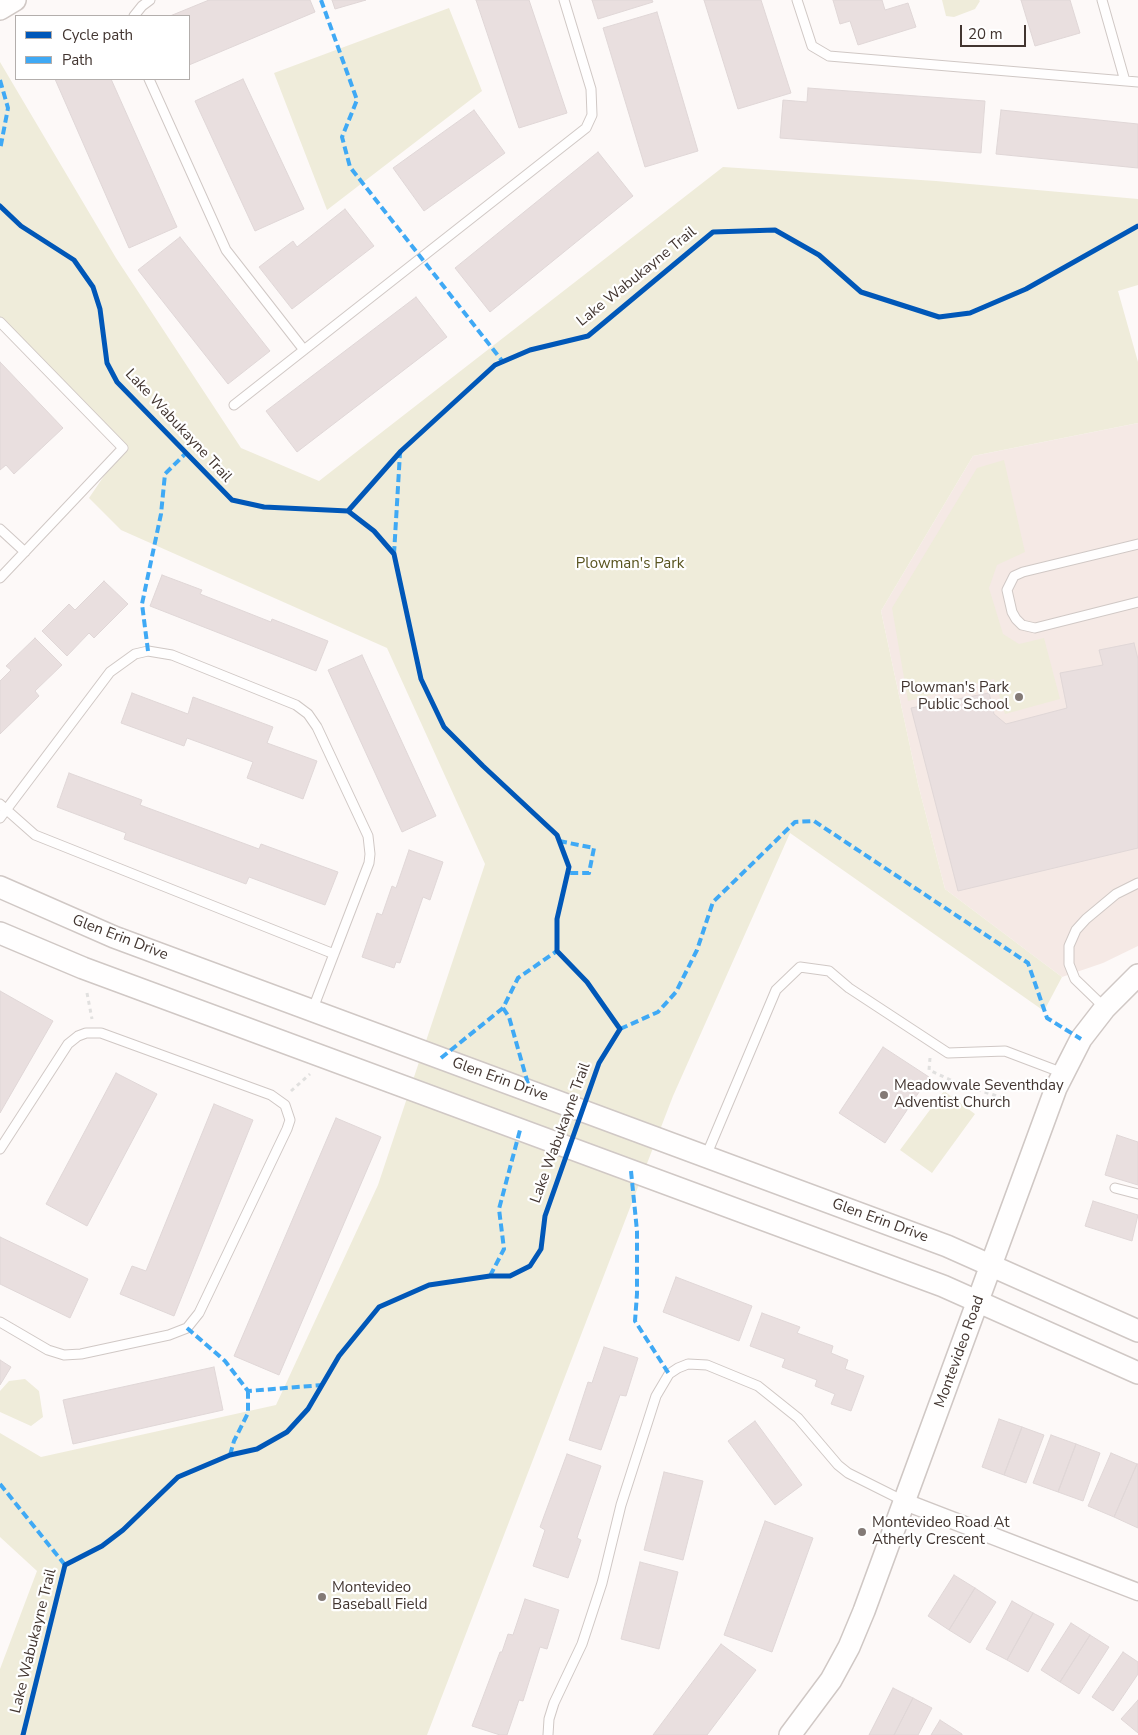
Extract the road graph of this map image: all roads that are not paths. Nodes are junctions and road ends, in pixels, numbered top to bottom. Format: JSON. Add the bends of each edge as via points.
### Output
{"nodes":[{"id":1,"x":15,"y":0,"type":"edge"},
{"id":2,"x":150,"y":0,"type":"edge"},
{"id":3,"x":564,"y":0,"type":"edge"},
{"id":4,"x":797,"y":0,"type":"edge"},
{"id":5,"x":1102,"y":0,"type":"edge"},
{"id":6,"x":0,"y":9,"type":"edge"},
{"id":7,"x":135,"y":15,"type":"edge"},
{"id":8,"x":150,"y":80,"type":"edge"},
{"id":9,"x":1126,"y":80,"type":"junction"},
{"id":10,"x":1138,"y":82,"type":"edge"},
{"id":11,"x":0,"y":322,"type":"edge"},
{"id":12,"x":304,"y":350,"type":"junction"},
{"id":13,"x":234,"y":405,"type":"dead end"},
{"id":14,"x":0,"y":529,"type":"edge"},
{"id":15,"x":1138,"y":544,"type":"edge"},
{"id":16,"x":24,"y":552,"type":"junction"},
{"id":17,"x":0,"y":578,"type":"edge"},
{"id":18,"x":1138,"y":602,"type":"edge"},
{"id":19,"x":3,"y":807,"type":"edge"},
{"id":20,"x":0,"y":818,"type":"edge"},
{"id":21,"x":1138,"y":883,"type":"edge"},
{"id":22,"x":0,"y":887,"type":"edge"},
{"id":23,"x":0,"y":933,"type":"edge"},
{"id":24,"x":334,"y":954,"type":"junction"},
{"id":25,"x":1138,"y":975,"type":"edge"},
{"id":26,"x":1104,"y":1008,"type":"junction"},
{"id":27,"x":312,"y":1010,"type":"junction"},
{"id":28,"x":1064,"y":1073,"type":"junction"},
{"id":29,"x":0,"y":1149,"type":"edge"},
{"id":30,"x":706,"y":1156,"type":"junction"},
{"id":31,"x":1115,"y":1188,"type":"dead end"},
{"id":32,"x":1138,"y":1194,"type":"edge"},
{"id":33,"x":992,"y":1264,"type":"junction"},
{"id":34,"x":978,"y":1300,"type":"junction"},
{"id":35,"x":0,"y":1322,"type":"edge"},
{"id":36,"x":1138,"y":1331,"type":"edge"},
{"id":37,"x":1138,"y":1373,"type":"edge"},
{"id":38,"x":904,"y":1502,"type":"junction"},
{"id":39,"x":1138,"y":1592,"type":"edge"},
{"id":40,"x":548,"y":1735,"type":"edge"},
{"id":41,"x":790,"y":1735,"type":"edge"}],
"edges":[{"from":1,"to":6,"type":"street"},
{"from":2,"to":7,"type":"lane"},
{"from":3,"to":12,"type":"lane","via":[[592,95],[592,115],[586,128]]},
{"from":4,"to":9,"type":"lane","via":[[812,46],[829,56]]},
{"from":5,"to":9,"type":"lane"},
{"from":8,"to":12,"type":"lane","via":[[226,250]]},
{"from":9,"to":10,"type":"lane"},
{"from":11,"to":16,"type":"lane","via":[[123,448]]},
{"from":12,"to":13,"type":"lane"},
{"from":14,"to":16,"type":"lane"},
{"from":15,"to":18,"type":"lane","via":[[1022,572],[1014,576],[1007,590],[1016,619],[1022,625],[1035,628]]},
{"from":16,"to":17,"type":"lane"},
{"from":19,"to":20,"type":"lane"},
{"from":19,"to":24,"type":"lane","via":[[35,835]]},
{"from":19,"to":24,"type":"lane","via":[[110,672],[135,654],[148,651],[172,655],[296,705],[317,727],[370,844],[369,863]]},
{"from":21,"to":26,"type":"lane","via":[[1100,905],[1076,930],[1070,946],[1070,964],[1075,979]]},
{"from":22,"to":27,"type":"street","name":"Glen Erin Drive","via":[[114,937]]},
{"from":23,"to":34,"type":"street","via":[[83,968]]},
{"from":24,"to":27,"type":"lane"},
{"from":25,"to":26,"type":"street","name":"Montevideo Road"},
{"from":26,"to":28,"type":"street","name":"Montevideo Road","via":[[1081,1039]]},
{"from":27,"to":30,"type":"street","name":"Glen Erin Drive"},
{"from":28,"to":30,"type":"lane","via":[[1005,1051],[948,1053],[849,988],[830,971],[800,967],[776,990]]},
{"from":28,"to":33,"type":"street","name":"Montevideo Road"},
{"from":29,"to":35,"type":"lane","via":[[68,1044],[78,1036],[94,1032],[271,1095],[281,1100],[289,1112],[287,1129],[199,1313],[187,1328],[169,1335],[64,1355],[48,1350]]},
{"from":30,"to":33,"type":"street","name":"Glen Erin Drive"},
{"from":31,"to":32,"type":"lane"},
{"from":33,"to":34,"type":"street","name":"Montevideo Road"},
{"from":33,"to":36,"type":"street","name":"Glen Erin Drive"},
{"from":34,"to":37,"type":"street"},
{"from":34,"to":38,"type":"street","name":"Montevideo Road"},
{"from":38,"to":39,"type":"street"},
{"from":38,"to":40,"type":"lane","via":[[848,1474],[798,1418],[758,1386],[707,1365],[688,1364],[678,1368],[669,1374],[656,1396],[621,1505],[599,1591],[582,1644],[554,1703]]},
{"from":38,"to":41,"type":"street","name":"Montevideo Road","via":[[849,1647],[831,1680]]}]}
